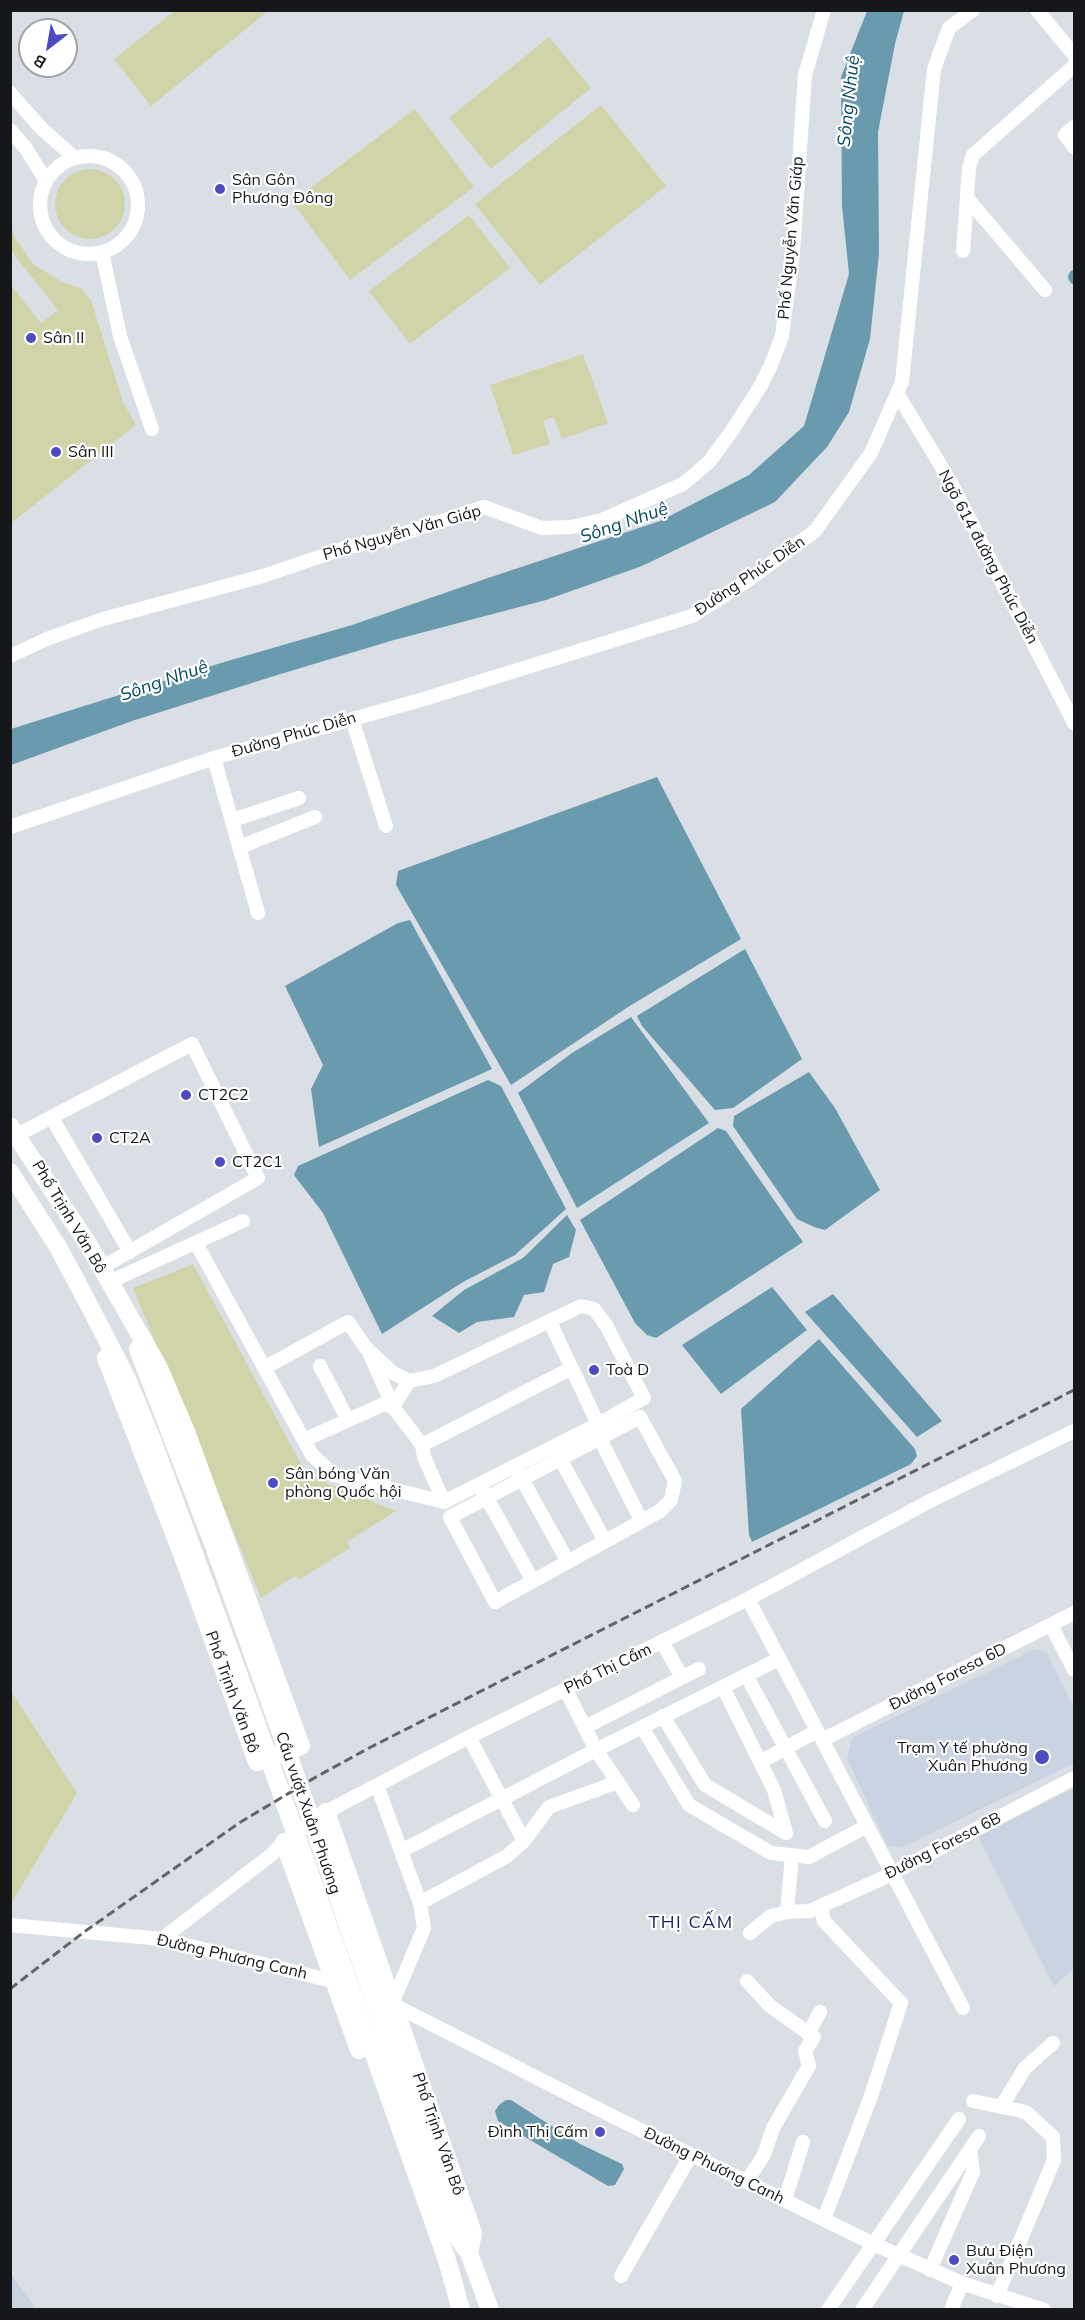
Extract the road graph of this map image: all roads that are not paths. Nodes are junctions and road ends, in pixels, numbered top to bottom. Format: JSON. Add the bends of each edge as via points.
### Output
{"nodes":[{"id":1,"x":824,"y":10,"type":"edge"},
{"id":2,"x":973,"y":10,"type":"edge"},
{"id":3,"x":1037,"y":10,"type":"edge"},
{"id":4,"x":1074,"y":55,"type":"edge"},
{"id":5,"x":1074,"y":66,"type":"edge"},
{"id":6,"x":10,"y":93,"type":"edge"},
{"id":7,"x":1074,"y":127,"type":"edge"},
{"id":8,"x":10,"y":130,"type":"edge"},
{"id":9,"x":1074,"y":147,"type":"edge"},
{"id":10,"x":75,"y":158,"type":"junction"},
{"id":11,"x":46,"y":181,"type":"junction"},
{"id":12,"x":967,"y":198,"type":"junction"},
{"id":13,"x":963,"y":251,"type":"dead end"},
{"id":14,"x":102,"y":252,"type":"junction"},
{"id":15,"x":1046,"y":290,"type":"dead end"},
{"id":16,"x":897,"y":393,"type":"junction"},
{"id":17,"x":152,"y":429,"type":"dead end"},
{"id":18,"x":10,"y":656,"type":"edge"},
{"id":19,"x":352,"y":719,"type":"junction"},
{"id":20,"x":1074,"y":723,"type":"edge"},
{"id":21,"x":214,"y":758,"type":"junction"},
{"id":22,"x":299,"y":798,"type":"dead end"},
{"id":23,"x":315,"y":817,"type":"dead end"},
{"id":24,"x":233,"y":820,"type":"junction"},
{"id":25,"x":386,"y":826,"type":"dead end"},
{"id":26,"x":10,"y":827,"type":"edge"},
{"id":27,"x":240,"y":847,"type":"junction"},
{"id":28,"x":258,"y":913,"type":"dead end"},
{"id":29,"x":52,"y":1118,"type":"junction"},
{"id":30,"x":14,"y":1131,"type":"edge"},
{"id":31,"x":10,"y":1172,"type":"edge"},
{"id":32,"x":243,"y":1221,"type":"dead end"},
{"id":33,"x":196,"y":1243,"type":"junction"},
{"id":34,"x":130,"y":1251,"type":"junction"},
{"id":35,"x":105,"y":1275,"type":"junction"},
{"id":36,"x":89,"y":1305,"type":"junction"},
{"id":37,"x":124,"y":1311,"type":"junction"},
{"id":38,"x":550,"y":1322,"type":"junction"},
{"id":39,"x":366,"y":1348,"type":"junction"},
{"id":40,"x":320,"y":1366,"type":"dead end"},
{"id":41,"x":264,"y":1368,"type":"junction"},
{"id":42,"x":570,"y":1369,"type":"junction"},
{"id":43,"x":146,"y":1373,"type":"joint"},
{"id":44,"x":393,"y":1373,"type":"junction"},
{"id":45,"x":127,"y":1379,"type":"joint"},
{"id":46,"x":409,"y":1381,"type":"junction"},
{"id":47,"x":388,"y":1401,"type":"junction"},
{"id":48,"x":348,"y":1420,"type":"junction"},
{"id":49,"x":597,"y":1429,"type":"junction"},
{"id":50,"x":1074,"y":1431,"type":"edge"},
{"id":51,"x":304,"y":1440,"type":"junction"},
{"id":52,"x":422,"y":1445,"type":"junction"},
{"id":53,"x":554,"y":1446,"type":"junction"},
{"id":54,"x":560,"y":1459,"type":"junction"},
{"id":55,"x":515,"y":1466,"type":"junction"},
{"id":56,"x":522,"y":1479,"type":"junction"},
{"id":57,"x":480,"y":1484,"type":"junction"},
{"id":58,"x":486,"y":1497,"type":"junction"},
{"id":59,"x":444,"y":1502,"type":"junction"},
{"id":60,"x":641,"y":1520,"type":"junction"},
{"id":61,"x":605,"y":1541,"type":"junction"},
{"id":62,"x":568,"y":1562,"type":"junction"},
{"id":63,"x":533,"y":1581,"type":"junction"},
{"id":64,"x":748,"y":1599,"type":"junction"},
{"id":65,"x":1074,"y":1613,"type":"edge"},
{"id":66,"x":1051,"y":1625,"type":"junction"},
{"id":67,"x":662,"y":1642,"type":"junction"},
{"id":68,"x":779,"y":1659,"type":"junction"},
{"id":69,"x":699,"y":1669,"type":"dead end"},
{"id":70,"x":1074,"y":1670,"type":"edge"},
{"id":71,"x":746,"y":1675,"type":"junction"},
{"id":72,"x":682,"y":1677,"type":"junction"},
{"id":73,"x":723,"y":1687,"type":"junction"},
{"id":74,"x":566,"y":1690,"type":"junction"},
{"id":75,"x":663,"y":1716,"type":"junction"},
{"id":76,"x":585,"y":1727,"type":"junction"},
{"id":77,"x":642,"y":1727,"type":"junction"},
{"id":78,"x":819,"y":1736,"type":"junction"},
{"id":79,"x":469,"y":1737,"type":"junction"},
{"id":80,"x":786,"y":1748,"type":"junction"},
{"id":81,"x":596,"y":1750,"type":"junction"},
{"id":82,"x":760,"y":1762,"type":"junction"},
{"id":83,"x":1074,"y":1778,"type":"edge"},
{"id":84,"x":618,"y":1782,"type":"junction"},
{"id":85,"x":377,"y":1785,"type":"junction"},
{"id":86,"x":503,"y":1799,"type":"junction"},
{"id":87,"x":633,"y":1805,"type":"dead end"},
{"id":88,"x":326,"y":1812,"type":"junction"},
{"id":89,"x":825,"y":1821,"type":"dead end"},
{"id":90,"x":867,"y":1827,"type":"junction"},
{"id":91,"x":524,"y":1841,"type":"junction"},
{"id":92,"x":284,"y":1842,"type":"junction"},
{"id":93,"x":401,"y":1851,"type":"junction"},
{"id":94,"x":792,"y":1855,"type":"junction"},
{"id":95,"x":892,"y":1873,"type":"junction"},
{"id":96,"x":420,"y":1903,"type":"junction"},
{"id":97,"x":816,"y":1909,"type":"junction"},
{"id":98,"x":787,"y":1912,"type":"junction"},
{"id":99,"x":10,"y":1925,"type":"edge"},
{"id":100,"x":750,"y":1933,"type":"dead end"},
{"id":101,"x":162,"y":1939,"type":"junction"},
{"id":102,"x":379,"y":1966,"type":"junction"},
{"id":103,"x":332,"y":1981,"type":"junction"},
{"id":104,"x":747,"y":1981,"type":"dead end"},
{"id":105,"x":392,"y":2004,"type":"junction"},
{"id":106,"x":963,"y":2008,"type":"dead end"},
{"id":107,"x":820,"y":2012,"type":"dead end"},
{"id":108,"x":808,"y":2034,"type":"junction"},
{"id":109,"x":1053,"y":2043,"type":"dead end"},
{"id":110,"x":974,"y":2101,"type":"dead end"},
{"id":111,"x":1001,"y":2107,"type":"junction"},
{"id":112,"x":959,"y":2119,"type":"dead end"},
{"id":113,"x":979,"y":2136,"type":"dead end"},
{"id":114,"x":803,"y":2142,"type":"dead end"},
{"id":115,"x":969,"y":2150,"type":"junction"},
{"id":116,"x":691,"y":2155,"type":"junction"},
{"id":117,"x":747,"y":2181,"type":"junction"},
{"id":118,"x":785,"y":2200,"type":"junction"},
{"id":119,"x":825,"y":2219,"type":"junction"},
{"id":120,"x":872,"y":2243,"type":"junction"},
{"id":121,"x":469,"y":2253,"type":"junction"},
{"id":122,"x":898,"y":2255,"type":"junction"},
{"id":123,"x":447,"y":2260,"type":"junction"},
{"id":124,"x":930,"y":2270,"type":"junction"},
{"id":125,"x":621,"y":2276,"type":"dead end"},
{"id":126,"x":962,"y":2283,"type":"junction"},
{"id":127,"x":998,"y":2296,"type":"junction"},
{"id":128,"x":461,"y":2310,"type":"edge"},
{"id":129,"x":490,"y":2310,"type":"edge"},
{"id":130,"x":828,"y":2310,"type":"edge"},
{"id":131,"x":862,"y":2310,"type":"edge"},
{"id":132,"x":951,"y":2310,"type":"edge"},
{"id":133,"x":1044,"y":2310,"type":"edge"}],
"edges":[{"from":1,"to":18,"type":"street","name":"Phố Nguyễn Văn Giáp","via":[[805,75],[793,252],[782,336],[760,387],[731,432],[709,462],[683,484],[602,520],[572,526],[542,528],[484,507],[263,576],[103,619]]},
{"from":2,"to":16,"type":"street","name":"Đường Phúc Diễn","via":[[949,28],[934,69],[902,382]]},
{"from":3,"to":4,"type":"street"},
{"from":5,"to":12,"type":"street","via":[[973,155]]},
{"from":6,"to":10,"type":"street"},
{"from":7,"to":9,"type":"street","via":[[1065,135]]},
{"from":8,"to":11,"type":"street"},
{"from":10,"to":11,"type":"street"},
{"from":10,"to":14,"type":"street","via":[[94,157],[113,163],[129,178],[137,199],[132,229],[114,247]]},
{"from":11,"to":14,"type":"street","via":[[40,196],[40,213],[56,242],[86,254]]},
{"from":12,"to":13,"type":"street"},
{"from":12,"to":15,"type":"street"},
{"from":14,"to":17,"type":"street","via":[[120,336]]},
{"from":16,"to":19,"type":"street","name":"Đường Phúc Diễn","via":[[872,453],[815,531],[692,616]]},
{"from":16,"to":20,"type":"street","name":"Ngõ 614 đường Phúc Diễn","via":[[950,481]]},
{"from":19,"to":21,"type":"street","name":"Đường Phúc Diễn"},
{"from":19,"to":25,"type":"street"},
{"from":21,"to":24,"type":"street"},
{"from":21,"to":26,"type":"street","name":"Đường Phúc Diễn"},
{"from":22,"to":24,"type":"street"},
{"from":23,"to":27,"type":"street"},
{"from":24,"to":27,"type":"street"},
{"from":27,"to":28,"type":"street"},
{"from":29,"to":30,"type":"street"},
{"from":29,"to":34,"type":"street"},
{"from":29,"to":34,"type":"street","via":[[192,1044],[258,1178]]},
{"from":30,"to":35,"type":"main road","name":"Phố Trịnh Văn Bô"},
{"from":31,"to":36,"type":"main road","name":"Phố Trịnh Văn Bô"},
{"from":32,"to":33,"type":"street"},
{"from":33,"to":35,"type":"street"},
{"from":33,"to":41,"type":"street"},
{"from":34,"to":35,"type":"street"},
{"from":35,"to":37,"type":"main road","name":"Phố Trịnh Văn Bô"},
{"from":36,"to":37,"type":"main road","name":"Phố Trịnh Văn Bô","via":[[114,1382],[184,1559],[257,1762],[301,1746],[187,1434],[159,1368]]},
{"from":36,"to":45,"type":"main road","name":"Phố Trịnh Văn Bô"},
{"from":37,"to":43,"type":"main road","name":"Phố Trịnh Văn Bô"},
{"from":38,"to":42,"type":"street"},
{"from":38,"to":46,"type":"street","via":[[434,1376]]},
{"from":38,"to":49,"type":"street","via":[[581,1306],[594,1309],[644,1398]]},
{"from":39,"to":41,"type":"street","via":[[348,1322]]},
{"from":39,"to":44,"type":"street"},
{"from":39,"to":47,"type":"street"},
{"from":40,"to":48,"type":"street"},
{"from":41,"to":51,"type":"street"},
{"from":42,"to":49,"type":"street"},
{"from":42,"to":52,"type":"street"},
{"from":43,"to":121,"type":"main road","name":"Cầu vượt Xuân Phương","via":[[271,1705],[456,2235]]},
{"from":44,"to":46,"type":"street"},
{"from":44,"to":47,"type":"street"},
{"from":45,"to":123,"type":"main road","name":"Cầu vượt Xuân Phương","via":[[200,1564]]},
{"from":46,"to":47,"type":"street"},
{"from":47,"to":48,"type":"street"},
{"from":47,"to":52,"type":"street"},
{"from":48,"to":51,"type":"street"},
{"from":49,"to":53,"type":"street"},
{"from":49,"to":54,"type":"street"},
{"from":49,"to":60,"type":"street"},
{"from":49,"to":60,"type":"street","via":[[640,1417],[675,1480],[670,1500],[660,1511]]},
{"from":50,"to":64,"type":"street","name":"Phố Thị Cẩm","via":[[928,1502]]},
{"from":51,"to":59,"type":"street","via":[[312,1455],[334,1475]]},
{"from":52,"to":59,"type":"street"},
{"from":53,"to":54,"type":"street"},
{"from":53,"to":55,"type":"street"},
{"from":54,"to":56,"type":"street"},
{"from":54,"to":61,"type":"street"},
{"from":55,"to":56,"type":"street"},
{"from":55,"to":57,"type":"street"},
{"from":56,"to":58,"type":"street"},
{"from":56,"to":62,"type":"street"},
{"from":57,"to":58,"type":"street"},
{"from":57,"to":59,"type":"street"},
{"from":58,"to":63,"type":"street"},
{"from":58,"to":63,"type":"street","via":[[450,1517],[495,1602]]},
{"from":60,"to":61,"type":"street"},
{"from":61,"to":62,"type":"street"},
{"from":62,"to":63,"type":"street"},
{"from":64,"to":67,"type":"street","name":"Phố Thị Cẩm"},
{"from":64,"to":68,"type":"street"},
{"from":65,"to":66,"type":"street","name":"Đường Foresa 6D"},
{"from":66,"to":70,"type":"street"},
{"from":66,"to":78,"type":"street","name":"Đường Foresa 6D"},
{"from":67,"to":72,"type":"street"},
{"from":67,"to":74,"type":"street","name":"Phố Thị Cẩm"},
{"from":68,"to":71,"type":"street"},
{"from":68,"to":78,"type":"street"},
{"from":69,"to":72,"type":"street"},
{"from":71,"to":73,"type":"street"},
{"from":71,"to":80,"type":"street"},
{"from":72,"to":76,"type":"street"},
{"from":73,"to":75,"type":"street"},
{"from":73,"to":82,"type":"street"},
{"from":74,"to":76,"type":"street"},
{"from":74,"to":79,"type":"street","name":"Phố Thị Cẩm"},
{"from":75,"to":77,"type":"street"},
{"from":75,"to":82,"type":"street","via":[[705,1785],[786,1833],[774,1790]]},
{"from":76,"to":81,"type":"street"},
{"from":77,"to":81,"type":"street"},
{"from":77,"to":94,"type":"street","via":[[688,1805],[771,1853]]},
{"from":78,"to":80,"type":"street","name":"Đường Foresa 6D"},
{"from":78,"to":90,"type":"street"},
{"from":79,"to":85,"type":"street","name":"Phố Thị Cẩm"},
{"from":79,"to":86,"type":"street"},
{"from":80,"to":82,"type":"street","name":"Đường Foresa 6D"},
{"from":80,"to":89,"type":"street"},
{"from":81,"to":84,"type":"street"},
{"from":81,"to":86,"type":"street"},
{"from":83,"to":95,"type":"street","name":"Đường Foresa 6B"},
{"from":84,"to":87,"type":"street"},
{"from":84,"to":91,"type":"street","via":[[549,1807]]},
{"from":85,"to":88,"type":"street","name":"Phố Thị Cẩm"},
{"from":85,"to":93,"type":"street"},
{"from":86,"to":91,"type":"street"},
{"from":86,"to":93,"type":"street"},
{"from":88,"to":92,"type":"street","name":"Phố Thị Cẩm"},
{"from":88,"to":102,"type":"main road","name":"Phố Trịnh Văn Bô"},
{"from":90,"to":94,"type":"street","via":[[809,1857]]},
{"from":90,"to":95,"type":"street"},
{"from":91,"to":96,"type":"street","via":[[507,1857]]},
{"from":92,"to":101,"type":"street","name":"Phố Thị Cẩm"},
{"from":92,"to":103,"type":"main road"},
{"from":93,"to":96,"type":"street"},
{"from":94,"to":98,"type":"street"},
{"from":95,"to":97,"type":"street","name":"Đường Foresa 6B"},
{"from":95,"to":106,"type":"street"},
{"from":96,"to":105,"type":"street","via":[[424,1928]]},
{"from":97,"to":98,"type":"street"},
{"from":97,"to":119,"type":"street","via":[[901,2003]]},
{"from":98,"to":100,"type":"street","via":[[771,1916]]},
{"from":99,"to":101,"type":"street","name":"Đường Phương Canh"},
{"from":101,"to":103,"type":"street","name":"Đường Phương Canh"},
{"from":102,"to":103,"type":"street"},
{"from":102,"to":105,"type":"main road","name":"Phố Trịnh Văn Bô"},
{"from":103,"to":123,"type":"main road","via":[[432,2247]]},
{"from":104,"to":108,"type":"street","via":[[770,2006]]},
{"from":105,"to":116,"type":"street","name":"Đường Phương Canh"},
{"from":105,"to":121,"type":"main road","name":"Phố Trịnh Văn Bô","via":[[473,2233]]},
{"from":107,"to":108,"type":"street"},
{"from":108,"to":117,"type":"street","via":[[814,2037],[805,2050],[808,2066]]},
{"from":109,"to":111,"type":"street","via":[[1025,2068]]},
{"from":110,"to":111,"type":"street"},
{"from":111,"to":127,"type":"street","via":[[1026,2112],[1053,2137],[1054,2160]]},
{"from":112,"to":120,"type":"street"},
{"from":113,"to":115,"type":"street"},
{"from":114,"to":118,"type":"street"},
{"from":115,"to":122,"type":"street"},
{"from":115,"to":124,"type":"street","via":[[973,2172]]},
{"from":116,"to":117,"type":"street","name":"Đường Phương Canh"},
{"from":116,"to":125,"type":"street"},
{"from":117,"to":118,"type":"street","name":"Đường Phương Canh"},
{"from":118,"to":119,"type":"street","name":"Đường Phương Canh"},
{"from":119,"to":120,"type":"street","name":"Đường Phương Canh"},
{"from":120,"to":122,"type":"street","name":"Đường Phương Canh"},
{"from":120,"to":130,"type":"street"},
{"from":121,"to":129,"type":"main road"},
{"from":122,"to":124,"type":"street","name":"Đường Phương Canh"},
{"from":122,"to":131,"type":"street"},
{"from":123,"to":128,"type":"main road","name":"Cầu vượt Xuân Phương"},
{"from":124,"to":126,"type":"street","name":"Đường Phương Canh"},
{"from":126,"to":127,"type":"street","name":"Đường Phương Canh"},
{"from":126,"to":132,"type":"street"},
{"from":127,"to":133,"type":"street","name":"Đường Phương Canh"}]}
